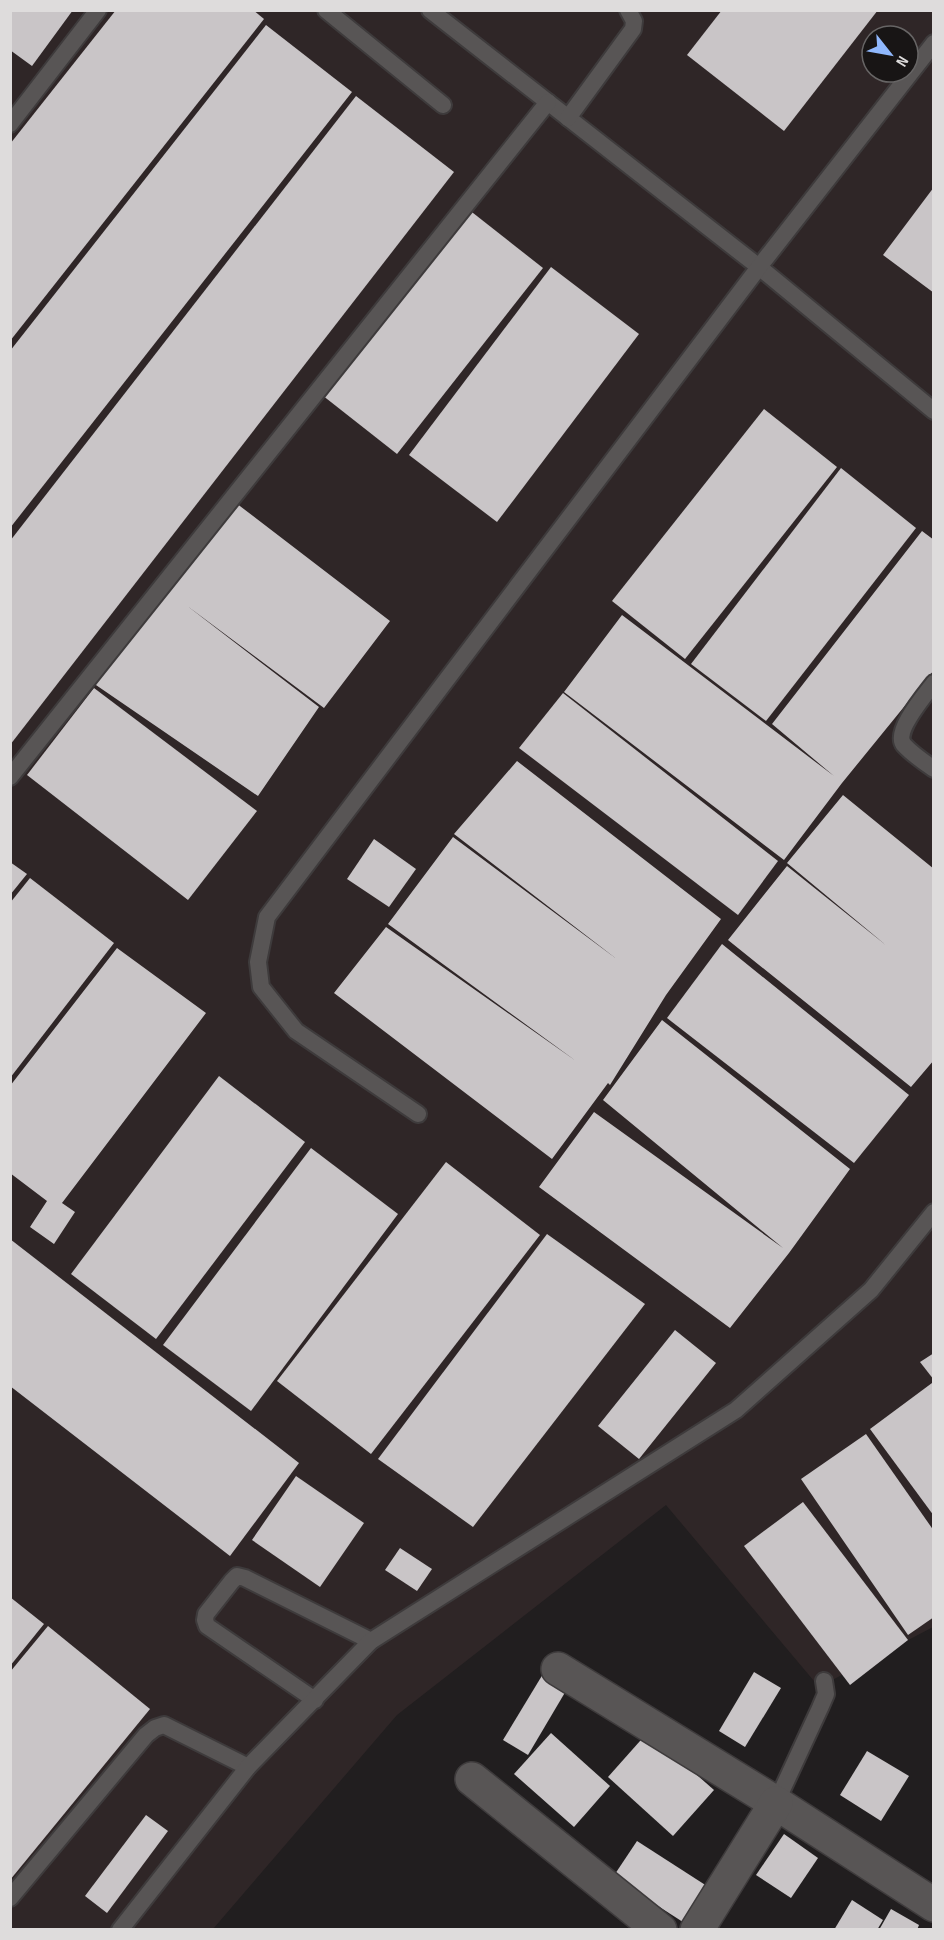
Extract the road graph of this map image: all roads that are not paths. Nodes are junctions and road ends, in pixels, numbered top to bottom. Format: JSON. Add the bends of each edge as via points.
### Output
{"nodes":[{"id":1,"x":98,"y":10,"type":"edge"},
{"id":2,"x":326,"y":10,"type":"edge"},
{"id":3,"x":430,"y":10,"type":"edge"},
{"id":4,"x":628,"y":10,"type":"edge"},
{"id":5,"x":933,"y":43,"type":"edge"},
{"id":6,"x":548,"y":102,"type":"junction"},
{"id":7,"x":443,"y":105,"type":"dead end"},
{"id":8,"x":568,"y":118,"type":"junction"},
{"id":9,"x":10,"y":124,"type":"edge"},
{"id":10,"x":759,"y":267,"type":"junction"},
{"id":11,"x":933,"y":411,"type":"edge"},
{"id":12,"x":930,"y":694,"type":"edge"},
{"id":13,"x":933,"y":769,"type":"edge"},
{"id":14,"x":10,"y":777,"type":"edge"},
{"id":15,"x":418,"y":1114,"type":"dead end"},
{"id":16,"x":933,"y":1212,"type":"edge"},
{"id":17,"x":371,"y":1641,"type":"junction"},
{"id":18,"x":558,"y":1669,"type":"dead end"},
{"id":19,"x":824,"y":1681,"type":"dead end"},
{"id":20,"x":315,"y":1700,"type":"junction"},
{"id":21,"x":248,"y":1767,"type":"junction"},
{"id":22,"x":472,"y":1779,"type":"dead end"},
{"id":23,"x":776,"y":1803,"type":"junction"},
{"id":24,"x":10,"y":1898,"type":"edge"},
{"id":25,"x":933,"y":1905,"type":"edge"},
{"id":26,"x":120,"y":1929,"type":"edge"},
{"id":27,"x":660,"y":1929,"type":"edge"},
{"id":28,"x":697,"y":1929,"type":"edge"}],
"edges":[{"from":1,"to":9,"type":"lane"},
{"from":2,"to":7,"type":"lane"},
{"from":3,"to":6,"type":"lane"},
{"from":4,"to":8,"type":"lane","via":[[633,28]]},
{"from":5,"to":10,"type":"lane"},
{"from":6,"to":8,"type":"lane"},
{"from":6,"to":14,"type":"lane"},
{"from":8,"to":10,"type":"lane"},
{"from":10,"to":11,"type":"lane"},
{"from":10,"to":15,"type":"lane","via":[[267,917],[258,962],[261,987],[296,1031]]},
{"from":12,"to":13,"type":"lane","via":[[907,721],[901,736],[902,743]]},
{"from":16,"to":17,"type":"lane","via":[[871,1290],[736,1410]]},
{"from":17,"to":20,"type":"lane"},
{"from":17,"to":20,"type":"lane","via":[[245,1578],[237,1576],[232,1581],[206,1614],[207,1626]]},
{"from":18,"to":23,"type":"street"},
{"from":19,"to":23,"type":"lane","via":[[826,1694]]},
{"from":20,"to":21,"type":"lane"},
{"from":21,"to":24,"type":"lane","via":[[164,1725],[155,1728]]},
{"from":21,"to":26,"type":"lane"},
{"from":22,"to":27,"type":"street"},
{"from":23,"to":25,"type":"street"},
{"from":23,"to":28,"type":"street"}]}
